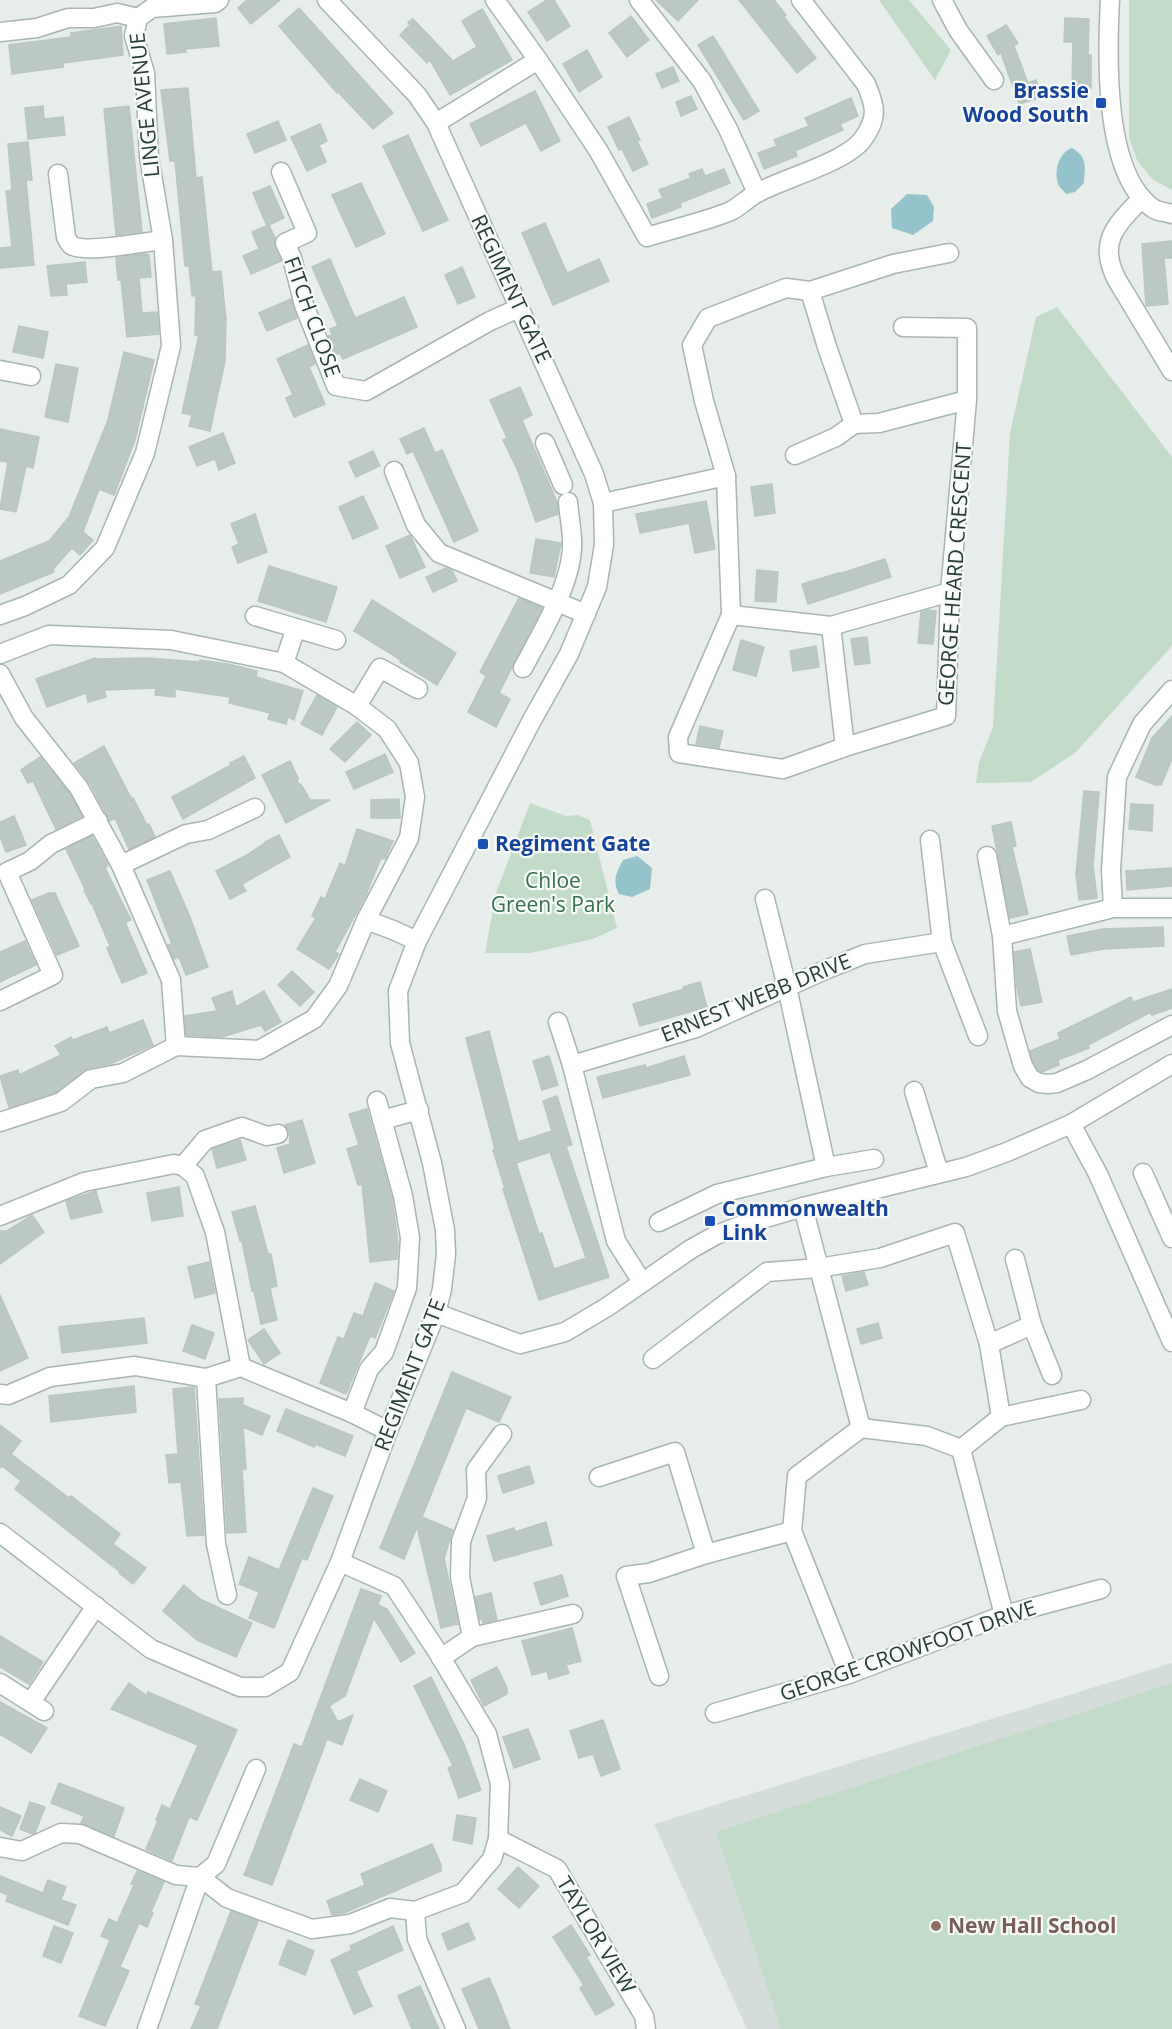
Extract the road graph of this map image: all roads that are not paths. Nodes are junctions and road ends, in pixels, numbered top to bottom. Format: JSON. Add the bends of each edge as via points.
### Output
{"nodes":[{"id":1,"x":219,"y":0,"type":"edge"},
{"id":2,"x":327,"y":0,"type":"edge"},
{"id":3,"x":495,"y":0,"type":"edge"},
{"id":4,"x":639,"y":0,"type":"edge"},
{"id":5,"x":801,"y":0,"type":"edge"},
{"id":6,"x":942,"y":0,"type":"edge"},
{"id":7,"x":1110,"y":0,"type":"edge"},
{"id":8,"x":138,"y":18,"type":"junction"},
{"id":9,"x":0,"y":32,"type":"edge"},
{"id":10,"x":538,"y":60,"type":"junction"},
{"id":11,"x":994,"y":80,"type":"dead end"},
{"id":12,"x":436,"y":123,"type":"junction"},
{"id":13,"x":281,"y":172,"type":"dead end"},
{"id":14,"x":58,"y":174,"type":"dead end"},
{"id":15,"x":756,"y":193,"type":"junction"},
{"id":16,"x":1142,"y":198,"type":"junction"},
{"id":17,"x":1172,"y":214,"type":"edge"},
{"id":18,"x":163,"y":240,"type":"junction"},
{"id":19,"x":949,"y":253,"type":"dead end"},
{"id":20,"x":810,"y":291,"type":"junction"},
{"id":21,"x":519,"y":308,"type":"junction"},
{"id":22,"x":903,"y":327,"type":"dead end"},
{"id":23,"x":0,"y":370,"type":"edge"},
{"id":24,"x":1172,"y":371,"type":"edge"},
{"id":25,"x":31,"y":376,"type":"dead end"},
{"id":26,"x":967,"y":400,"type":"junction"},
{"id":27,"x":854,"y":424,"type":"junction"},
{"id":28,"x":545,"y":443,"type":"dead end"},
{"id":29,"x":584,"y":450,"type":"junction"},
{"id":30,"x":795,"y":455,"type":"dead end"},
{"id":31,"x":554,"y":464,"type":"junction"},
{"id":32,"x":394,"y":471,"type":"dead end"},
{"id":33,"x":726,"y":476,"type":"junction"},
{"id":34,"x":603,"y":503,"type":"junction"},
{"id":35,"x":950,"y":592,"type":"junction"},
{"id":36,"x":557,"y":602,"type":"junction"},
{"id":37,"x":586,"y":614,"type":"junction"},
{"id":38,"x":0,"y":615,"type":"edge"},
{"id":39,"x":731,"y":615,"type":"junction"},
{"id":40,"x":255,"y":616,"type":"dead end"},
{"id":41,"x":831,"y":626,"type":"junction"},
{"id":42,"x":296,"y":628,"type":"junction"},
{"id":43,"x":336,"y":640,"type":"dead end"},
{"id":44,"x":0,"y":654,"type":"edge"},
{"id":45,"x":284,"y":663,"type":"junction"},
{"id":46,"x":523,"y":668,"type":"dead end"},
{"id":47,"x":0,"y":674,"type":"edge"},
{"id":48,"x":418,"y":688,"type":"dead end"},
{"id":49,"x":1172,"y":690,"type":"edge"},
{"id":50,"x":357,"y":706,"type":"junction"},
{"id":51,"x":845,"y":747,"type":"junction"},
{"id":52,"x":255,"y":808,"type":"dead end"},
{"id":53,"x":98,"y":822,"type":"junction"},
{"id":54,"x":930,"y":840,"type":"dead end"},
{"id":55,"x":987,"y":856,"type":"dead end"},
{"id":56,"x":121,"y":865,"type":"junction"},
{"id":57,"x":765,"y":899,"type":"dead end"},
{"id":58,"x":1113,"y":908,"type":"junction"},
{"id":59,"x":1172,"y":908,"type":"edge"},
{"id":60,"x":366,"y":920,"type":"junction"},
{"id":61,"x":1002,"y":936,"type":"junction"},
{"id":62,"x":417,"y":941,"type":"junction"},
{"id":63,"x":942,"y":942,"type":"junction"},
{"id":64,"x":787,"y":987,"type":"junction"},
{"id":65,"x":0,"y":1001,"type":"edge"},
{"id":66,"x":558,"y":1022,"type":"dead end"},
{"id":67,"x":1172,"y":1025,"type":"edge"},
{"id":68,"x":978,"y":1036,"type":"dead end"},
{"id":69,"x":176,"y":1046,"type":"junction"},
{"id":70,"x":1172,"y":1064,"type":"edge"},
{"id":71,"x":572,"y":1065,"type":"junction"},
{"id":72,"x":914,"y":1091,"type":"dead end"},
{"id":73,"x":377,"y":1101,"type":"dead end"},
{"id":74,"x":419,"y":1110,"type":"junction"},
{"id":75,"x":382,"y":1120,"type":"junction"},
{"id":76,"x":0,"y":1122,"type":"edge"},
{"id":77,"x":1071,"y":1124,"type":"junction"},
{"id":78,"x":278,"y":1134,"type":"dead end"},
{"id":79,"x":874,"y":1160,"type":"dead end"},
{"id":80,"x":183,"y":1166,"type":"junction"},
{"id":81,"x":826,"y":1167,"type":"junction"},
{"id":82,"x":939,"y":1173,"type":"junction"},
{"id":83,"x":1143,"y":1173,"type":"dead end"},
{"id":84,"x":803,"y":1207,"type":"junction"},
{"id":85,"x":0,"y":1216,"type":"edge"},
{"id":86,"x":659,"y":1222,"type":"dead end"},
{"id":87,"x":1172,"y":1238,"type":"edge"},
{"id":88,"x":1015,"y":1259,"type":"dead end"},
{"id":89,"x":818,"y":1268,"type":"junction"},
{"id":90,"x":642,"y":1282,"type":"junction"},
{"id":91,"x":436,"y":1313,"type":"junction"},
{"id":92,"x":1032,"y":1325,"type":"junction"},
{"id":93,"x":1172,"y":1342,"type":"edge"},
{"id":94,"x":989,"y":1344,"type":"junction"},
{"id":95,"x":653,"y":1359,"type":"dead end"},
{"id":96,"x":241,"y":1367,"type":"junction"},
{"id":97,"x":1052,"y":1375,"type":"dead end"},
{"id":98,"x":206,"y":1378,"type":"junction"},
{"id":99,"x":0,"y":1394,"type":"edge"},
{"id":100,"x":1081,"y":1400,"type":"dead end"},
{"id":101,"x":352,"y":1413,"type":"junction"},
{"id":102,"x":1001,"y":1417,"type":"junction"},
{"id":103,"x":861,"y":1428,"type":"junction"},
{"id":104,"x":388,"y":1431,"type":"junction"},
{"id":105,"x":502,"y":1434,"type":"dead end"},
{"id":106,"x":961,"y":1449,"type":"junction"},
{"id":107,"x":599,"y":1478,"type":"dead end"},
{"id":108,"x":792,"y":1531,"type":"junction"},
{"id":109,"x":0,"y":1533,"type":"edge"},
{"id":110,"x":706,"y":1554,"type":"junction"},
{"id":111,"x":340,"y":1562,"type":"junction"},
{"id":112,"x":1101,"y":1589,"type":"dead end"},
{"id":113,"x":227,"y":1595,"type":"dead end"},
{"id":114,"x":96,"y":1606,"type":"junction"},
{"id":115,"x":573,"y":1614,"type":"dead end"},
{"id":116,"x":1005,"y":1615,"type":"junction"},
{"id":117,"x":472,"y":1637,"type":"junction"},
{"id":118,"x":441,"y":1658,"type":"junction"},
{"id":119,"x":849,"y":1674,"type":"junction"},
{"id":120,"x":659,"y":1676,"type":"dead end"},
{"id":121,"x":0,"y":1683,"type":"edge"},
{"id":122,"x":715,"y":1713,"type":"dead end"},
{"id":123,"x":256,"y":1769,"type":"dead end"},
{"id":124,"x":498,"y":1839,"type":"junction"},
{"id":125,"x":0,"y":1847,"type":"edge"},
{"id":126,"x":200,"y":1877,"type":"junction"},
{"id":127,"x":415,"y":1911,"type":"junction"},
{"id":128,"x":147,"y":2029,"type":"edge"},
{"id":129,"x":456,"y":2029,"type":"edge"},
{"id":130,"x":646,"y":2029,"type":"edge"}],
"edges":[{"from":1,"to":8,"type":"street","name":"LINGE AVENUE","via":[[152,8]]},
{"from":2,"to":12,"type":"street","name":"REGIMENT GATE","via":[[417,95]]},
{"from":3,"to":10,"type":"street"},
{"from":4,"to":15,"type":"street","via":[[702,81]]},
{"from":5,"to":15,"type":"street","via":[[866,84],[875,112],[862,141],[849,153]]},
{"from":6,"to":11,"type":"street"},
{"from":7,"to":16,"type":"street","via":[[1115,138],[1123,166]]},
{"from":8,"to":9,"type":"street","via":[[117,13]]},
{"from":8,"to":18,"type":"street","name":"LINGE AVENUE","via":[[134,36],[144,73],[149,157]]},
{"from":10,"to":12,"type":"street"},
{"from":10,"to":15,"type":"street","via":[[598,150],[647,237],[732,210]]},
{"from":12,"to":21,"type":"street","name":"REGIMENT GATE"},
{"from":13,"to":21,"type":"street","name":"FITCH CLOSE","via":[[307,233],[285,243],[336,386],[366,391]]},
{"from":14,"to":18,"type":"street","via":[[66,237],[73,246],[88,249]]},
{"from":16,"to":17,"type":"street","via":[[1156,210]]},
{"from":16,"to":24,"type":"street","via":[[1110,238],[1107,254],[1110,268]]},
{"from":18,"to":38,"type":"street","name":"LINGE AVENUE","via":[[171,346],[145,453],[105,548],[69,585]]},
{"from":19,"to":20,"type":"street","name":"GEORGE HEARD CRESCENT","via":[[893,264]]},
{"from":20,"to":27,"type":"street"},
{"from":20,"to":33,"type":"street","name":"GEORGE HEARD CRESCENT","via":[[786,288],[708,318],[692,345]]},
{"from":21,"to":29,"type":"street","name":"REGIMENT GATE"},
{"from":22,"to":26,"type":"street","name":"GEORGE HEARD CRESCENT","via":[[967,328]]},
{"from":23,"to":25,"type":"street"},
{"from":26,"to":27,"type":"street","via":[[879,423]]},
{"from":26,"to":35,"type":"street","name":"GEORGE HEARD CRESCENT"},
{"from":27,"to":30,"type":"street","via":[[836,437]]},
{"from":28,"to":31,"type":"street"},
{"from":29,"to":31,"type":"street"},
{"from":29,"to":34,"type":"street","name":"REGIMENT GATE"},
{"from":31,"to":36,"type":"street","via":[[566,494],[572,549]]},
{"from":32,"to":36,"type":"street","via":[[416,525],[439,553]]},
{"from":33,"to":34,"type":"street"},
{"from":33,"to":39,"type":"street","name":"GEORGE HEARD CRESCENT"},
{"from":34,"to":37,"type":"street","name":"REGIMENT GATE","via":[[604,545],[597,587]]},
{"from":35,"to":41,"type":"street"},
{"from":35,"to":51,"type":"street","name":"GEORGE HEARD CRESCENT","via":[[946,716]]},
{"from":36,"to":37,"type":"street"},
{"from":36,"to":46,"type":"street"},
{"from":37,"to":62,"type":"street","name":"REGIMENT GATE","via":[[569,654]]},
{"from":39,"to":41,"type":"street"},
{"from":39,"to":51,"type":"street","name":"GEORGE HEARD CRESCENT","via":[[678,738],[679,753],[783,769]]},
{"from":40,"to":42,"type":"street"},
{"from":41,"to":51,"type":"street"},
{"from":42,"to":43,"type":"street"},
{"from":42,"to":45,"type":"street"},
{"from":44,"to":45,"type":"street","via":[[49,635],[171,640]]},
{"from":45,"to":50,"type":"street"},
{"from":47,"to":53,"type":"street","via":[[24,718],[80,788]]},
{"from":48,"to":50,"type":"street","via":[[380,668]]},
{"from":49,"to":58,"type":"street","via":[[1142,724],[1117,777],[1111,870]]},
{"from":50,"to":60,"type":"street","via":[[387,729],[409,763],[415,797],[409,838]]},
{"from":52,"to":56,"type":"street","via":[[208,830],[186,834]]},
{"from":53,"to":56,"type":"street"},
{"from":53,"to":65,"type":"street","via":[[51,844],[30,861],[7,872],[53,975]]},
{"from":54,"to":63,"type":"street"},
{"from":55,"to":61,"type":"street"},
{"from":56,"to":69,"type":"street","via":[[171,980]]},
{"from":57,"to":64,"type":"street"},
{"from":58,"to":59,"type":"street"},
{"from":58,"to":61,"type":"street"},
{"from":60,"to":62,"type":"street"},
{"from":60,"to":69,"type":"street","via":[[338,986],[314,1019],[258,1050]]},
{"from":61,"to":67,"type":"street","via":[[1007,1011],[1030,1078],[1040,1083],[1057,1083]]},
{"from":62,"to":74,"type":"street","name":"REGIMENT GATE","via":[[398,990],[400,1043]]},
{"from":63,"to":64,"type":"street","name":"ERNEST WEBB DRIVE","via":[[865,954]]},
{"from":63,"to":68,"type":"street"},
{"from":64,"to":71,"type":"street","name":"ERNEST WEBB DRIVE","via":[[696,1028]]},
{"from":64,"to":81,"type":"street"},
{"from":66,"to":71,"type":"street"},
{"from":69,"to":76,"type":"street","via":[[123,1073],[91,1078],[61,1102]]},
{"from":70,"to":77,"type":"street"},
{"from":71,"to":90,"type":"street","via":[[616,1241]]},
{"from":72,"to":82,"type":"street"},
{"from":73,"to":75,"type":"street"},
{"from":74,"to":75,"type":"street"},
{"from":74,"to":91,"type":"street","name":"REGIMENT GATE","via":[[445,1230],[444,1277]]},
{"from":75,"to":101,"type":"street","via":[[410,1238],[407,1288],[384,1352],[369,1369]]},
{"from":77,"to":82,"type":"street","via":[[1007,1152]]},
{"from":77,"to":93,"type":"street","via":[[1098,1174]]},
{"from":78,"to":80,"type":"street","via":[[267,1136],[242,1127],[205,1140]]},
{"from":79,"to":81,"type":"street"},
{"from":80,"to":85,"type":"street","via":[[174,1164],[84,1182]]},
{"from":80,"to":96,"type":"street","via":[[195,1176],[215,1232]]},
{"from":81,"to":86,"type":"street","via":[[717,1194]]},
{"from":82,"to":84,"type":"street"},
{"from":83,"to":87,"type":"street"},
{"from":84,"to":89,"type":"street"},
{"from":84,"to":90,"type":"street","via":[[716,1235]]},
{"from":88,"to":92,"type":"street"},
{"from":89,"to":94,"type":"street","via":[[880,1258],[955,1233]]},
{"from":89,"to":95,"type":"street","via":[[766,1272]]},
{"from":89,"to":103,"type":"street"},
{"from":90,"to":91,"type":"street","via":[[565,1332],[520,1344]]},
{"from":91,"to":104,"type":"street","name":"REGIMENT GATE"},
{"from":92,"to":94,"type":"street"},
{"from":92,"to":97,"type":"street"},
{"from":94,"to":102,"type":"street"},
{"from":96,"to":98,"type":"street"},
{"from":96,"to":101,"type":"street"},
{"from":98,"to":99,"type":"street","via":[[135,1366],[50,1377],[8,1395]]},
{"from":98,"to":113,"type":"street","via":[[216,1544]]},
{"from":100,"to":102,"type":"street"},
{"from":101,"to":104,"type":"street"},
{"from":102,"to":106,"type":"street"},
{"from":103,"to":106,"type":"street","via":[[927,1436]]},
{"from":103,"to":108,"type":"street","via":[[797,1476]]},
{"from":104,"to":111,"type":"street","name":"REGIMENT GATE"},
{"from":105,"to":117,"type":"street","via":[[476,1470],[477,1498],[461,1541],[460,1576]]},
{"from":106,"to":116,"type":"street"},
{"from":107,"to":110,"type":"street","via":[[675,1452]]},
{"from":108,"to":110,"type":"street"},
{"from":108,"to":119,"type":"street"},
{"from":109,"to":114,"type":"street"},
{"from":110,"to":120,"type":"street","via":[[649,1573],[626,1576]]},
{"from":111,"to":114,"type":"street","name":"REGIMENT GATE","via":[[290,1672],[265,1687],[240,1687],[152,1649]]},
{"from":111,"to":118,"type":"street","via":[[394,1586]]},
{"from":112,"to":116,"type":"street","name":"GEORGE CROWFOOT DRIVE"},
{"from":114,"to":121,"type":"street","via":[[37,1706]]},
{"from":115,"to":117,"type":"street"},
{"from":116,"to":119,"type":"street","name":"GEORGE CROWFOOT DRIVE"},
{"from":117,"to":118,"type":"street"},
{"from":118,"to":124,"type":"street","via":[[487,1734],[500,1784]]},
{"from":119,"to":122,"type":"street","name":"GEORGE CROWFOOT DRIVE"},
{"from":123,"to":126,"type":"street","via":[[216,1864]]},
{"from":124,"to":127,"type":"street","via":[[492,1859],[463,1893]]},
{"from":124,"to":130,"type":"street","name":"TAYLOR VIEW","via":[[557,1869],[644,2016]]},
{"from":125,"to":126,"type":"street","via":[[22,1851],[61,1833],[80,1834],[176,1875]]},
{"from":126,"to":127,"type":"street","via":[[227,1898],[312,1929],[350,1924],[390,1908]]},
{"from":126,"to":128,"type":"street"},
{"from":127,"to":129,"type":"street","via":[[417,1939]]}]}
